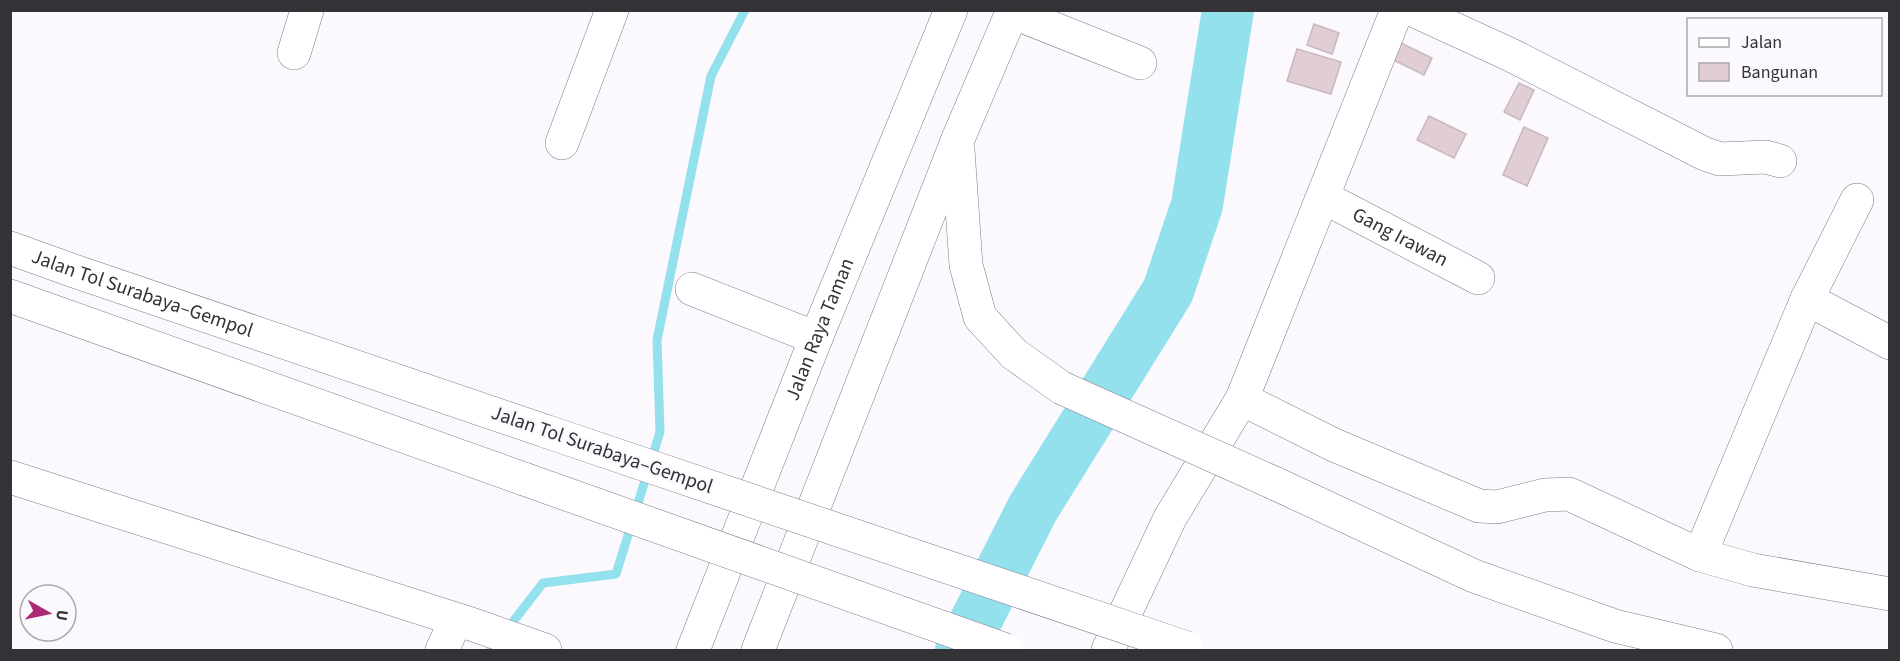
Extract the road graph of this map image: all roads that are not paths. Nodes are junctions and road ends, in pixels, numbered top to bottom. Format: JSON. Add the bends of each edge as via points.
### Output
{"nodes":[{"id":1,"x":307,"y":10,"type":"edge"},
{"id":2,"x":612,"y":10,"type":"edge"},
{"id":3,"x":951,"y":10,"type":"edge"},
{"id":4,"x":1397,"y":10,"type":"edge"},
{"id":5,"x":1413,"y":10,"type":"edge"},
{"id":6,"x":1012,"y":11,"type":"edge"},
{"id":7,"x":294,"y":53,"type":"dead end"},
{"id":8,"x":1140,"y":63,"type":"dead end"},
{"id":9,"x":958,"y":139,"type":"junction"},
{"id":10,"x":562,"y":143,"type":"dead end"},
{"id":11,"x":1780,"y":161,"type":"dead end"},
{"id":12,"x":1323,"y":197,"type":"junction"},
{"id":13,"x":1857,"y":200,"type":"dead end"},
{"id":14,"x":10,"y":248,"type":"edge"},
{"id":15,"x":1478,"y":278,"type":"dead end"},
{"id":16,"x":692,"y":289,"type":"dead end"},
{"id":17,"x":10,"y":296,"type":"edge"},
{"id":18,"x":1807,"y":299,"type":"junction"},
{"id":19,"x":816,"y":338,"type":"junction"},
{"id":20,"x":1890,"y":344,"type":"edge"},
{"id":21,"x":1242,"y":399,"type":"junction"},
{"id":22,"x":10,"y":477,"type":"edge"},
{"id":23,"x":1700,"y":555,"type":"junction"},
{"id":24,"x":1890,"y":594,"type":"edge"},
{"id":25,"x":465,"y":623,"type":"junction"},
{"id":26,"x":1190,"y":649,"type":"edge"},
{"id":27,"x":442,"y":651,"type":"edge"},
{"id":28,"x":545,"y":651,"type":"edge"},
{"id":29,"x":693,"y":651,"type":"edge"},
{"id":30,"x":758,"y":651,"type":"edge"},
{"id":31,"x":1006,"y":651,"type":"edge"},
{"id":32,"x":1108,"y":651,"type":"edge"},
{"id":33,"x":1716,"y":651,"type":"edge"}],
"edges":[{"from":1,"to":7,"type":"main road"},
{"from":2,"to":10,"type":"main road"},
{"from":3,"to":19,"type":"main road","name":"Jalan Raya Taman"},
{"from":4,"to":12,"type":"main road"},
{"from":5,"to":11,"type":"main road","via":[[1706,154],[1720,159],[1766,157]]},
{"from":6,"to":8,"type":"main road"},
{"from":6,"to":9,"type":"main road"},
{"from":9,"to":30,"type":"main road"},
{"from":9,"to":33,"type":"main road","bridge":true,"via":[[966,265],[980,317],[1014,354],[1062,388],[1474,576],[1615,626]]},
{"from":12,"to":15,"type":"main road","name":"Gang Irawan"},
{"from":12,"to":21,"type":"main road"},
{"from":13,"to":18,"type":"main road"},
{"from":14,"to":26,"type":"main road","name":"Jalan Tol Surabaya–Gempol","bridge":true},
{"from":16,"to":19,"type":"main road"},
{"from":17,"to":31,"type":"main road","bridge":true},
{"from":18,"to":20,"type":"main road"},
{"from":18,"to":23,"type":"main road"},
{"from":19,"to":29,"type":"main road","name":"Jalan Raya Taman"},
{"from":21,"to":23,"type":"main road","via":[[1334,445],[1479,506],[1497,507],[1545,495],[1569,494]]},
{"from":21,"to":32,"type":"main road","via":[[1170,518]]},
{"from":22,"to":25,"type":"main road"},
{"from":23,"to":24,"type":"main road","via":[[1753,570]]},
{"from":25,"to":27,"type":"main road"},
{"from":25,"to":28,"type":"main road"}]}
